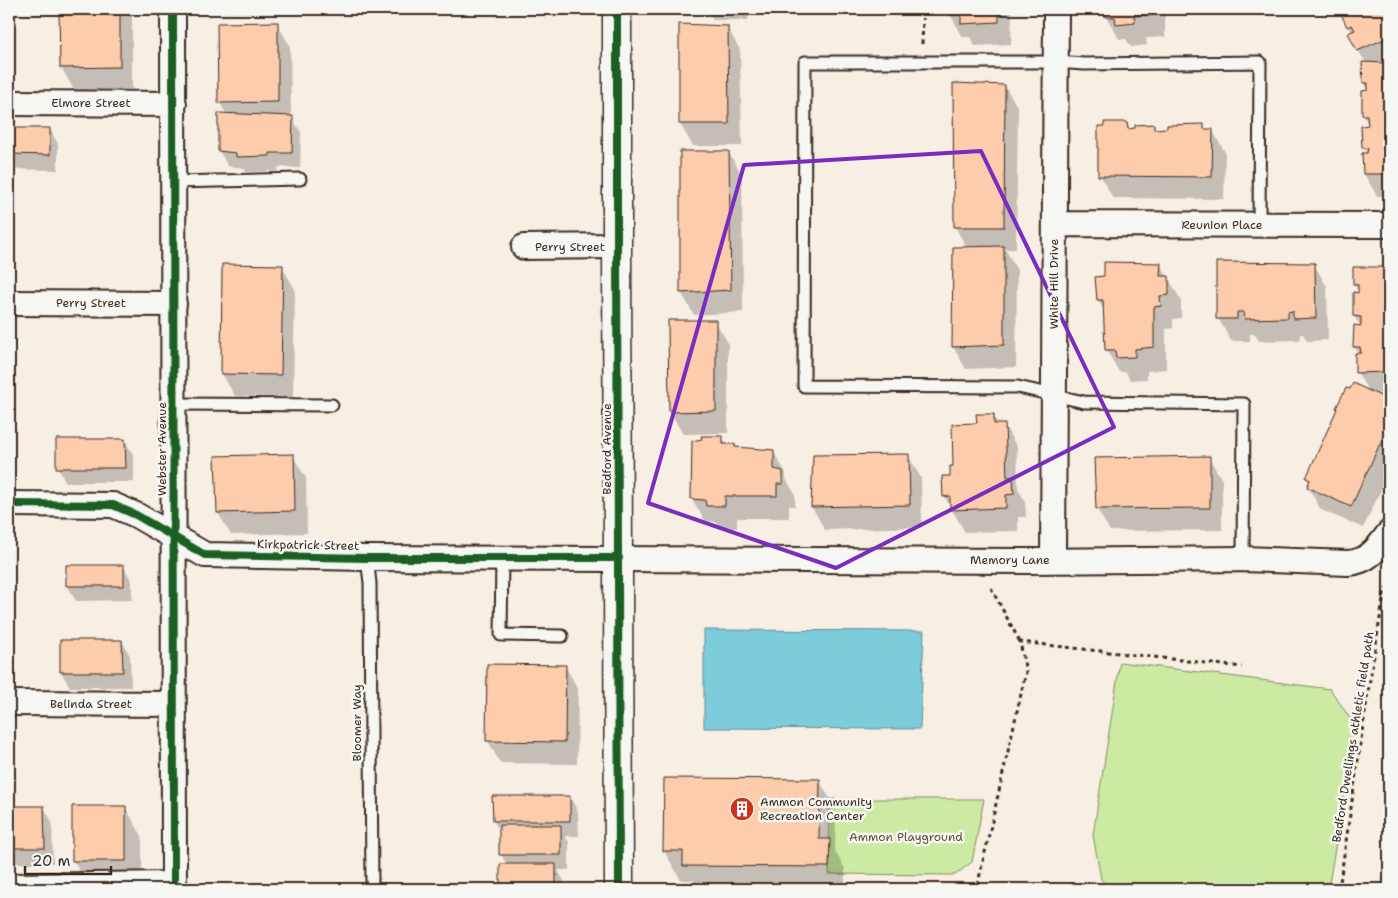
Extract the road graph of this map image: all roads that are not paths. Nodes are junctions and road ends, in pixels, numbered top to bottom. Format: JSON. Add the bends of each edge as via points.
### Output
{"nodes":[{"id":1,"x":174,"y":9,"type":"edge"},
{"id":2,"x":618,"y":9,"type":"edge"},
{"id":3,"x":1056,"y":9,"type":"edge"},
{"id":4,"x":1056,"y":62,"type":"junction"},
{"id":5,"x":9,"y":104,"type":"edge"},
{"id":6,"x":174,"y":104,"type":"junction"},
{"id":7,"x":300,"y":179,"type":"dead end"},
{"id":8,"x":173,"y":182,"type":"junction"},
{"id":9,"x":1055,"y":224,"type":"junction"},
{"id":10,"x":1389,"y":225,"type":"edge"},
{"id":11,"x":1259,"y":226,"type":"junction"},
{"id":12,"x":617,"y":246,"type":"junction"},
{"id":13,"x":524,"y":247,"type":"dead end"},
{"id":14,"x":9,"y":304,"type":"edge"},
{"id":15,"x":174,"y":304,"type":"junction"},
{"id":16,"x":1054,"y":394,"type":"junction"},
{"id":17,"x":174,"y":404,"type":"junction"},
{"id":18,"x":332,"y":405,"type":"dead end"},
{"id":19,"x":9,"y":504,"type":"edge"},
{"id":20,"x":1389,"y":533,"type":"edge"},
{"id":21,"x":174,"y":537,"type":"junction"},
{"id":22,"x":367,"y":558,"type":"junction"},
{"id":23,"x":502,"y":558,"type":"junction"},
{"id":24,"x":619,"y":558,"type":"junction"},
{"id":25,"x":1242,"y":559,"type":"junction"},
{"id":26,"x":1053,"y":560,"type":"junction"},
{"id":27,"x":562,"y":636,"type":"dead end"},
{"id":28,"x":9,"y":703,"type":"edge"},
{"id":29,"x":173,"y":704,"type":"junction"},
{"id":30,"x":9,"y":886,"type":"edge"},
{"id":31,"x":174,"y":887,"type":"edge"},
{"id":32,"x":372,"y":889,"type":"edge"},
{"id":33,"x":619,"y":889,"type":"edge"}],
"edges":[{"from":1,"to":6,"type":"street","name":"Webster Avenue"},
{"from":2,"to":12,"type":"street","name":"Bedford Avenue"},
{"from":3,"to":4,"type":"street","name":"White Hill Drive"},
{"from":4,"to":9,"type":"street","name":"White Hill Drive"},
{"from":4,"to":11,"type":"lane","via":[[1260,62]]},
{"from":4,"to":16,"type":"lane","via":[[805,62],[804,386],[1018,387]]},
{"from":5,"to":6,"type":"street","name":"Elmore Street"},
{"from":6,"to":8,"type":"street","name":"Webster Avenue"},
{"from":7,"to":8,"type":"lane"},
{"from":8,"to":15,"type":"street","name":"Webster Avenue"},
{"from":9,"to":11,"type":"street","name":"Reunion Place"},
{"from":9,"to":16,"type":"street","name":"White Hill Drive"},
{"from":10,"to":11,"type":"street","name":"Reunion Place"},
{"from":12,"to":13,"type":"street","name":"Perry Street"},
{"from":12,"to":24,"type":"street","name":"Bedford Avenue"},
{"from":14,"to":15,"type":"street","name":"Perry Street"},
{"from":15,"to":17,"type":"street","name":"Webster Avenue"},
{"from":16,"to":25,"type":"lane","via":[[1084,402],[1244,404]]},
{"from":16,"to":26,"type":"street","name":"White Hill Drive"},
{"from":17,"to":18,"type":"lane"},
{"from":17,"to":21,"type":"street","name":"Webster Avenue"},
{"from":19,"to":21,"type":"street","name":"Kirkpatrick Street","via":[[113,505]]},
{"from":20,"to":25,"type":"street","name":"Memory Lane","via":[[1373,553],[1354,562]]},
{"from":21,"to":22,"type":"street","name":"Kirkpatrick Street","via":[[205,555]]},
{"from":21,"to":29,"type":"street","name":"Webster Avenue"},
{"from":22,"to":23,"type":"street","name":"Kirkpatrick Street"},
{"from":22,"to":32,"type":"lane","name":"Bloomer Way","via":[[370,583]]},
{"from":23,"to":24,"type":"street","name":"Kirkpatrick Street"},
{"from":23,"to":27,"type":"lane","via":[[501,635]]},
{"from":24,"to":26,"type":"street","name":"Memory Lane"},
{"from":24,"to":33,"type":"street","name":"Bedford Avenue"},
{"from":25,"to":26,"type":"street","name":"Memory Lane"},
{"from":28,"to":29,"type":"street","name":"Belinda Street"},
{"from":29,"to":31,"type":"street","name":"Webster Avenue"},
{"from":30,"to":31,"type":"street"}]}
